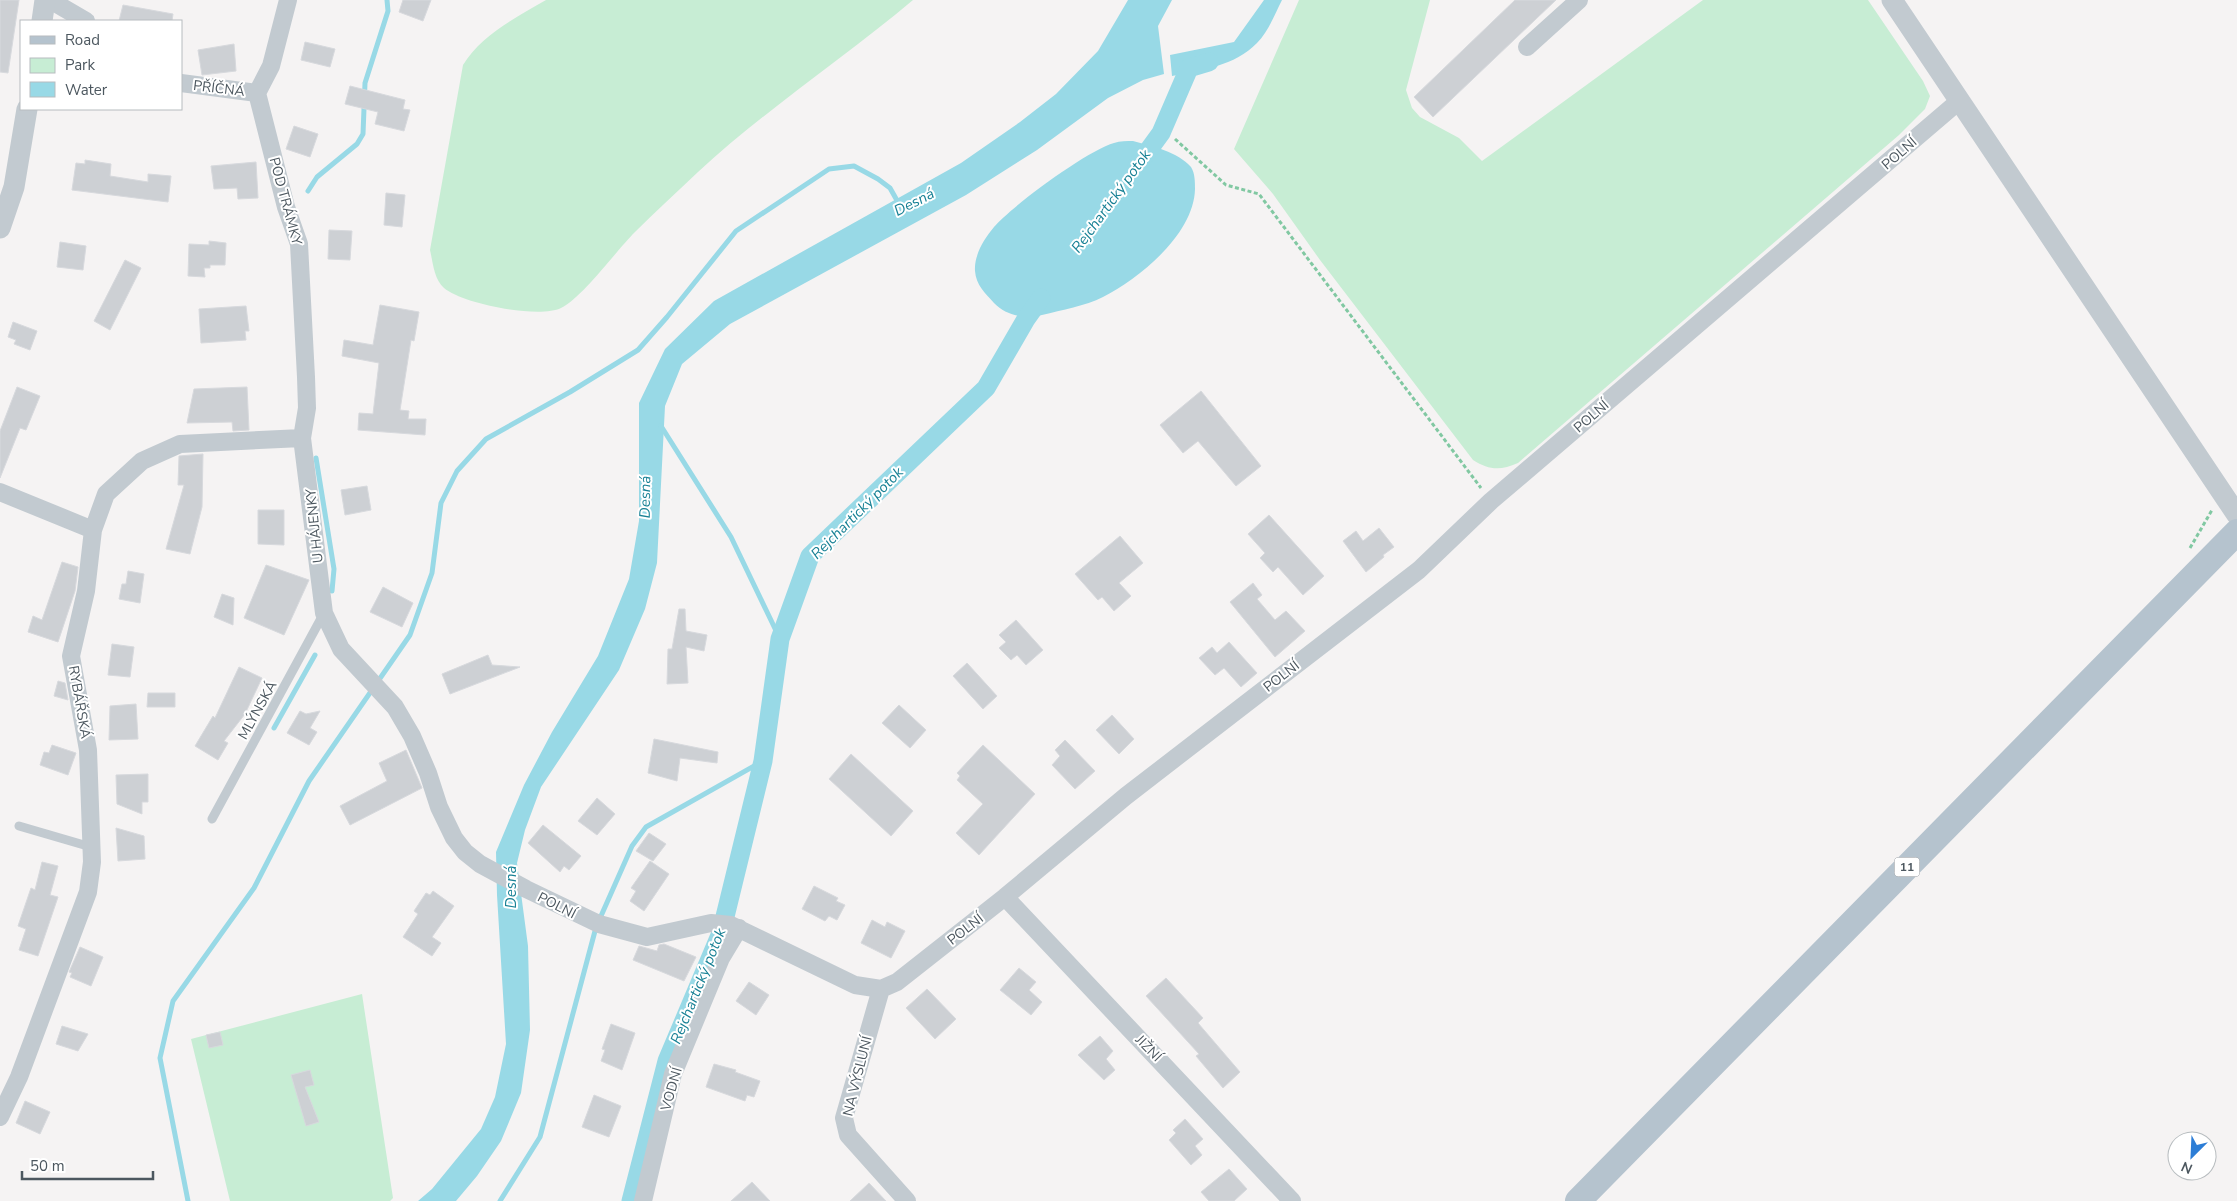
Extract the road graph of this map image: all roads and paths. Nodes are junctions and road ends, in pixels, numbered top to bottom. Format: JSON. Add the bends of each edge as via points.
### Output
{"nodes":[{"id":1,"x":45,"y":0,"type":"edge"},
{"id":2,"x":50,"y":0,"type":"edge"},
{"id":3,"x":288,"y":0,"type":"edge"},
{"id":4,"x":1579,"y":0,"type":"edge"},
{"id":5,"x":1892,"y":0,"type":"edge"},
{"id":6,"x":42,"y":20,"type":"edge"},
{"id":7,"x":84,"y":20,"type":"edge"},
{"id":8,"x":1527,"y":47,"type":"dead end"},
{"id":9,"x":182,"y":83,"type":"edge"},
{"id":10,"x":257,"y":93,"type":"junction"},
{"id":11,"x":1959,"y":101,"type":"junction"},
{"id":12,"x":27,"y":110,"type":"edge"},
{"id":13,"x":1175,"y":139,"type":"dead end"},
{"id":14,"x":0,"y":228,"type":"edge"},
{"id":15,"x":302,"y":438,"type":"junction"},
{"id":16,"x":0,"y":492,"type":"edge"},
{"id":17,"x":1491,"y":502,"type":"junction"},
{"id":18,"x":2237,"y":515,"type":"edge"},
{"id":19,"x":93,"y":530,"type":"junction"},
{"id":20,"x":2237,"y":532,"type":"edge"},
{"id":21,"x":324,"y":613,"type":"junction"},
{"id":22,"x":212,"y":819,"type":"dead end"},
{"id":23,"x":19,"y":826,"type":"dead end"},
{"id":24,"x":91,"y":847,"type":"junction"},
{"id":25,"x":526,"y":889,"type":"joint"},
{"id":26,"x":1005,"y":897,"type":"junction"},
{"id":27,"x":735,"y":926,"type":"junction"},
{"id":28,"x":881,"y":989,"type":"junction"},
{"id":29,"x":0,"y":1117,"type":"edge"},
{"id":30,"x":643,"y":1201,"type":"edge"},
{"id":31,"x":907,"y":1201,"type":"edge"},
{"id":32,"x":1292,"y":1201,"type":"edge"},
{"id":33,"x":1578,"y":1201,"type":"edge"}],
"edges":[{"from":1,"to":6,"type":"street"},
{"from":2,"to":7,"type":"street"},
{"from":3,"to":10,"type":"street","via":[[271,66]]},
{"from":4,"to":8,"type":"street"},
{"from":5,"to":11,"type":"street"},
{"from":9,"to":10,"type":"street","name":"PŘÍČNÁ"},
{"from":10,"to":15,"type":"street","name":"POD TRÁMKY","via":[[286,207],[299,244],[307,408]]},
{"from":11,"to":17,"type":"street","name":"POLNÍ"},
{"from":11,"to":18,"type":"street"},
{"from":12,"to":14,"type":"street","via":[[14,186]]},
{"from":13,"to":17,"type":"path","via":[[1226,185],[1259,194]]},
{"from":15,"to":19,"type":"street","via":[[180,444],[142,462],[106,494]]},
{"from":15,"to":21,"type":"street","name":"U HÁJENKY"},
{"from":16,"to":19,"type":"street"},
{"from":17,"to":26,"type":"street","name":"POLNÍ","via":[[1419,570],[1126,796]]},
{"from":19,"to":24,"type":"street","name":"RYBÁŘSKÁ","via":[[86,590],[72,656],[88,750]]},
{"from":20,"to":33,"type":"main road","number":"11"},
{"from":21,"to":22,"type":"lane","name":"MLÝNSKÁ"},
{"from":21,"to":25,"type":"street","name":"U HÁJENKY","via":[[341,649],[395,707],[412,736],[454,838],[480,864]]},
{"from":23,"to":24,"type":"lane"},
{"from":24,"to":29,"type":"street","name":"RYBÁŘSKÁ","via":[[88,892],[19,1077]]},
{"from":25,"to":27,"type":"street","name":"POLNÍ","via":[[599,924],[647,937],[711,922]]},
{"from":26,"to":28,"type":"street","name":"POLNÍ","via":[[897,982]]},
{"from":26,"to":32,"type":"street","name":"JIŽNÍ"},
{"from":27,"to":28,"type":"street","name":"POLNÍ","via":[[855,985]]},
{"from":27,"to":30,"type":"street","name":"VODNÍ","via":[[673,1074]]},
{"from":28,"to":31,"type":"street","name":"NA VÝSLUNÍ","via":[[844,1118],[848,1135]]}]}
